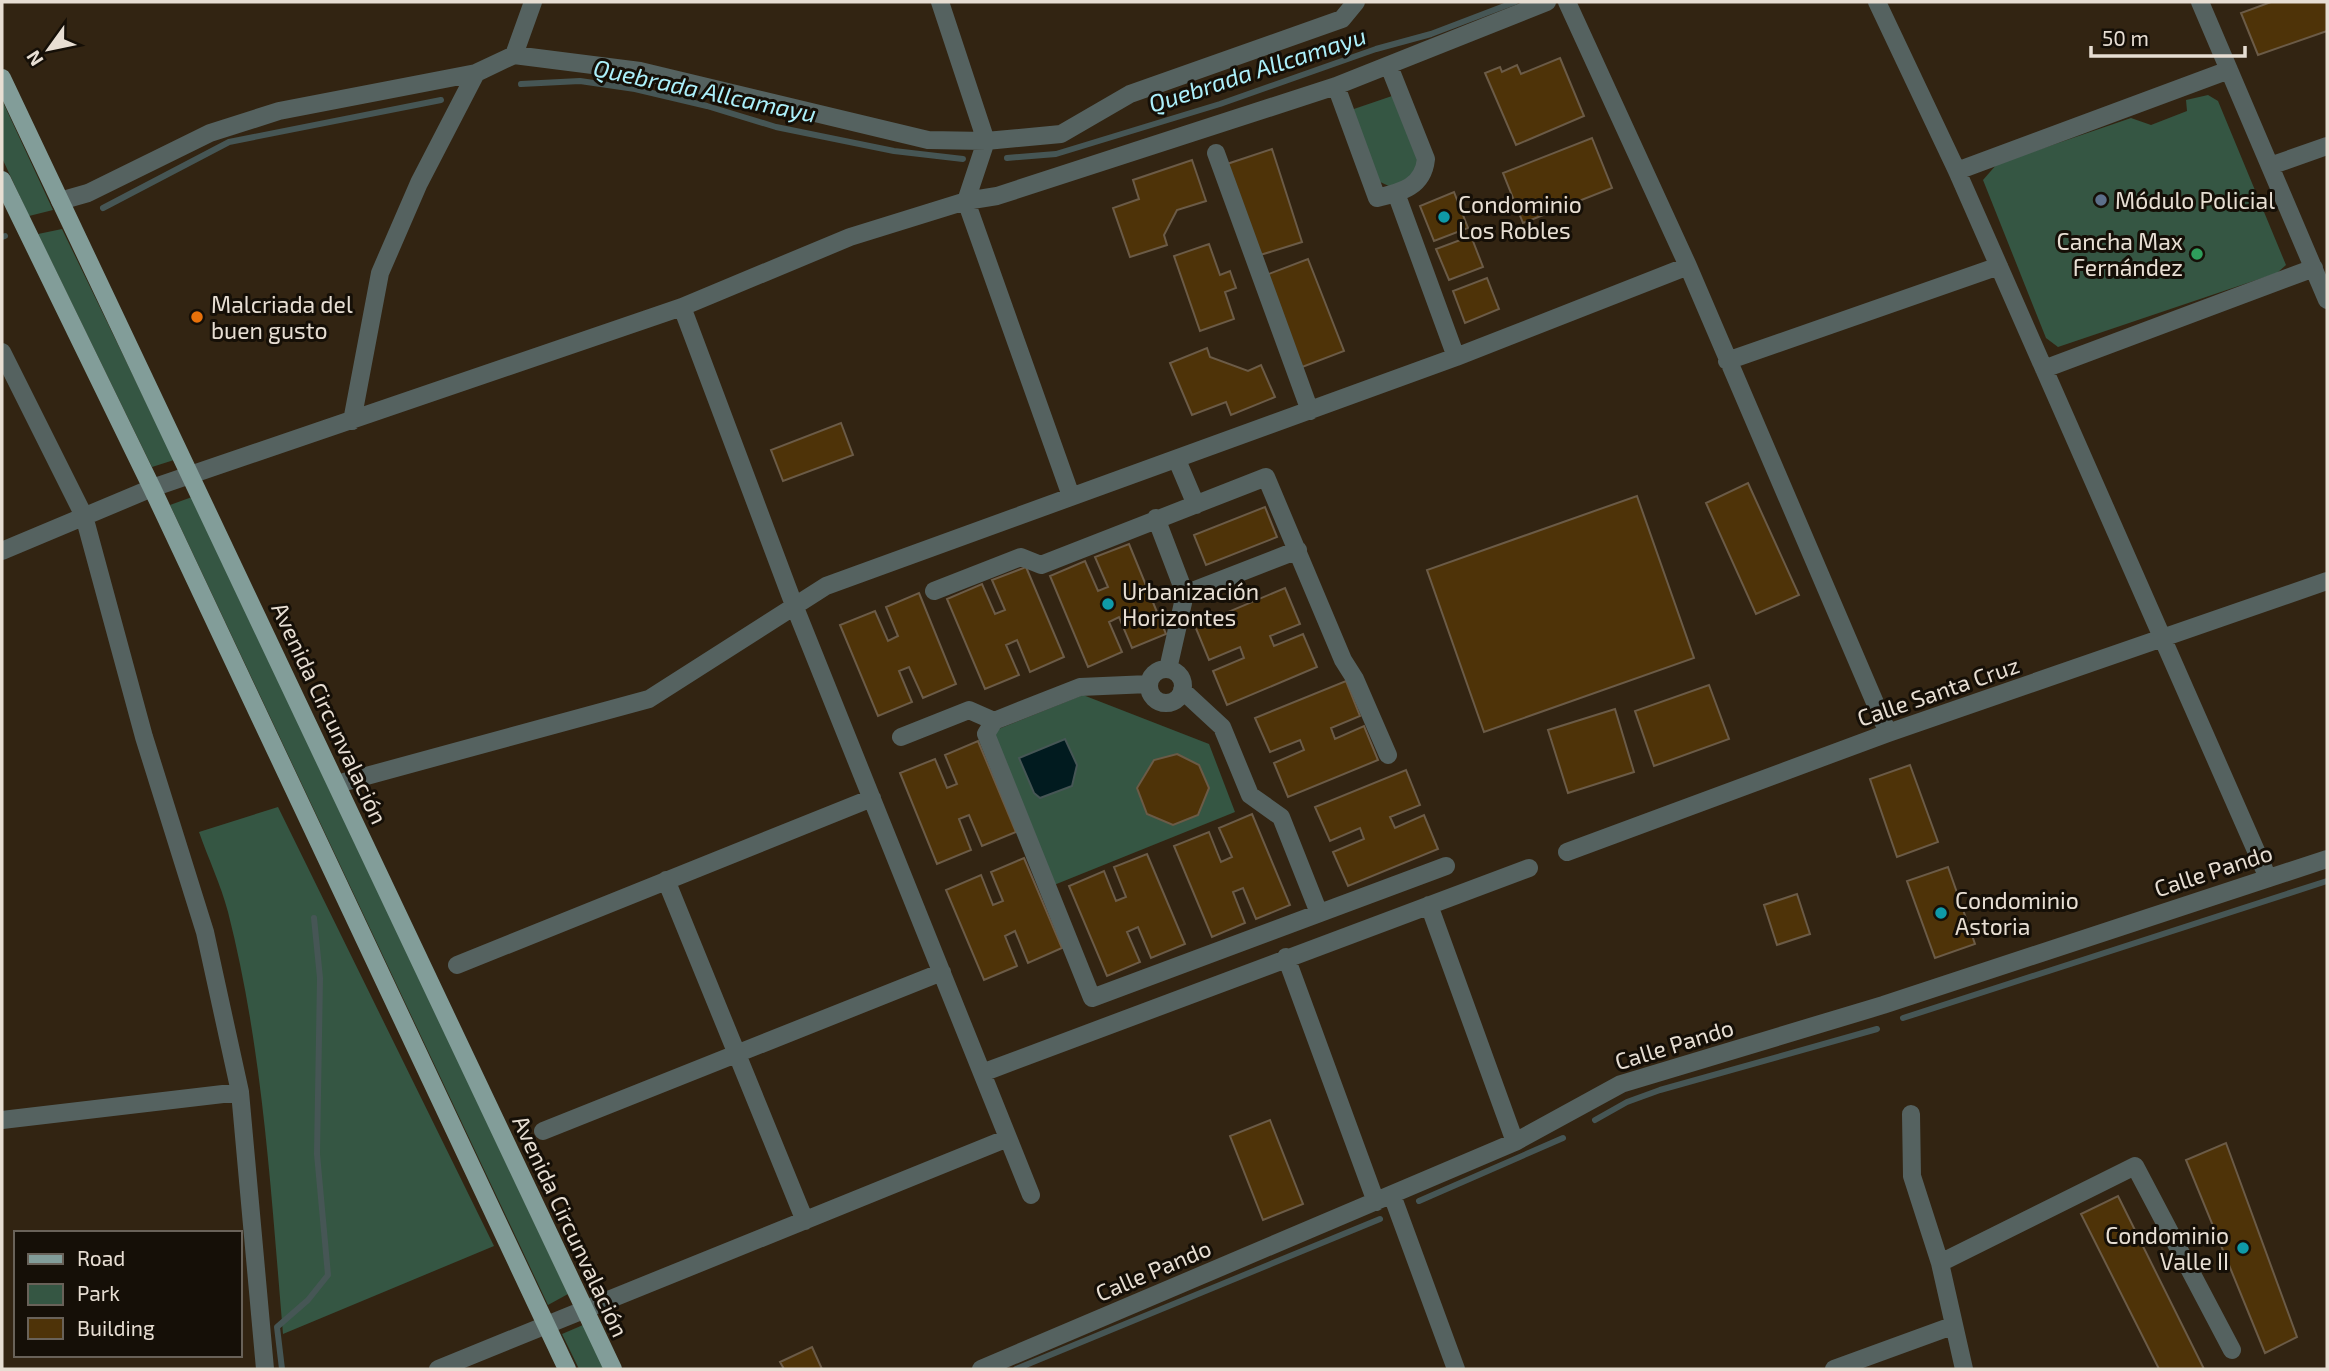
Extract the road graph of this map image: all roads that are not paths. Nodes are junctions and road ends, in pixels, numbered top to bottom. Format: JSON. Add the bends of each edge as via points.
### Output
{"nodes":[{"id":1,"x":533,"y":2,"type":"edge"},
{"id":2,"x":940,"y":2,"type":"edge"},
{"id":3,"x":1356,"y":2,"type":"edge"},
{"id":4,"x":1547,"y":2,"type":"edge"},
{"id":5,"x":1567,"y":2,"type":"edge"},
{"id":6,"x":1877,"y":2,"type":"edge"},
{"id":7,"x":2200,"y":2,"type":"edge"},
{"id":8,"x":514,"y":55,"type":"junction"},
{"id":9,"x":1390,"y":66,"type":"junction"},
{"id":10,"x":2229,"y":70,"type":"junction"},
{"id":11,"x":476,"y":73,"type":"junction"},
{"id":12,"x":2,"y":78,"type":"edge"},
{"id":13,"x":1336,"y":86,"type":"junction"},
{"id":14,"x":986,"y":141,"type":"junction"},
{"id":15,"x":2327,"y":146,"type":"edge"},
{"id":16,"x":1216,"y":153,"type":"dead end"},
{"id":17,"x":2270,"y":166,"type":"junction"},
{"id":18,"x":1957,"y":171,"type":"junction"},
{"id":19,"x":2,"y":180,"type":"edge"},
{"id":20,"x":1396,"y":193,"type":"junction"},
{"id":21,"x":60,"y":201,"type":"junction"},
{"id":22,"x":966,"y":201,"type":"junction"},
{"id":23,"x":8,"y":208,"type":"edge"},
{"id":24,"x":1688,"y":266,"type":"junction"},
{"id":25,"x":1999,"y":266,"type":"junction"},
{"id":26,"x":2314,"y":268,"type":"junction"},
{"id":27,"x":2327,"y":300,"type":"edge"},
{"id":28,"x":682,"y":307,"type":"junction"},
{"id":29,"x":2,"y":352,"type":"edge"},
{"id":30,"x":1456,"y":357,"type":"junction"},
{"id":31,"x":1727,"y":360,"type":"junction"},
{"id":32,"x":2044,"y":369,"type":"junction"},
{"id":33,"x":1310,"y":411,"type":"junction"},
{"id":34,"x":352,"y":421,"type":"junction"},
{"id":35,"x":1177,"y":460,"type":"junction"},
{"id":36,"x":191,"y":476,"type":"junction"},
{"id":37,"x":152,"y":488,"type":"junction"},
{"id":38,"x":1071,"y":496,"type":"junction"},
{"id":39,"x":1196,"y":505,"type":"junction"},
{"id":40,"x":84,"y":516,"type":"junction"},
{"id":41,"x":1156,"y":518,"type":"junction"},
{"id":42,"x":1298,"y":550,"type":"junction"},
{"id":43,"x":2,"y":551,"type":"edge"},
{"id":44,"x":2327,"y":580,"type":"edge"},
{"id":45,"x":934,"y":591,"type":"dead end"},
{"id":46,"x":1185,"y":594,"type":"junction"},
{"id":47,"x":793,"y":605,"type":"junction"},
{"id":48,"x":2163,"y":640,"type":"junction"},
{"id":49,"x":1168,"y":669,"type":"junction"},
{"id":50,"x":1149,"y":684,"type":"junction"},
{"id":51,"x":1182,"y":690,"type":"junction"},
{"id":52,"x":994,"y":721,"type":"junction"},
{"id":53,"x":1888,"y":733,"type":"junction"},
{"id":54,"x":901,"y":737,"type":"dead end"},
{"id":55,"x":1388,"y":755,"type":"dead end"},
{"id":56,"x":337,"y":784,"type":"junction"},
{"id":57,"x":872,"y":798,"type":"junction"},
{"id":58,"x":1567,"y":852,"type":"dead end"},
{"id":59,"x":2327,"y":859,"type":"edge"},
{"id":60,"x":1446,"y":866,"type":"dead end"},
{"id":61,"x":1529,"y":868,"type":"dead end"},
{"id":62,"x":2268,"y":878,"type":"junction"},
{"id":63,"x":666,"y":880,"type":"junction"},
{"id":64,"x":1429,"y":905,"type":"junction"},
{"id":65,"x":1319,"y":913,"type":"junction"},
{"id":66,"x":1286,"y":957,"type":"junction"},
{"id":67,"x":457,"y":965,"type":"dead end"},
{"id":68,"x":942,"y":972,"type":"junction"},
{"id":69,"x":737,"y":1054,"type":"junction"},
{"id":70,"x":982,"y":1073,"type":"junction"},
{"id":71,"x":240,"y":1092,"type":"junction"},
{"id":72,"x":1911,"y":1115,"type":"dead end"},
{"id":73,"x":2,"y":1120,"type":"edge"},
{"id":74,"x":543,"y":1131,"type":"dead end"},
{"id":75,"x":1008,"y":1138,"type":"junction"},
{"id":76,"x":1515,"y":1142,"type":"junction"},
{"id":77,"x":1031,"y":1195,"type":"dead end"},
{"id":78,"x":1384,"y":1198,"type":"junction"},
{"id":79,"x":805,"y":1221,"type":"junction"},
{"id":80,"x":1940,"y":1264,"type":"junction"},
{"id":81,"x":583,"y":1310,"type":"junction"},
{"id":82,"x":546,"y":1326,"type":"junction"},
{"id":83,"x":1952,"y":1326,"type":"junction"},
{"id":84,"x":2232,"y":1350,"type":"dead end"},
{"id":85,"x":265,"y":1369,"type":"edge"},
{"id":86,"x":438,"y":1369,"type":"edge"},
{"id":87,"x":567,"y":1369,"type":"edge"},
{"id":88,"x":613,"y":1369,"type":"edge"},
{"id":89,"x":981,"y":1369,"type":"edge"},
{"id":90,"x":1456,"y":1369,"type":"edge"},
{"id":91,"x":1835,"y":1369,"type":"edge"},
{"id":92,"x":1964,"y":1369,"type":"edge"}],
"edges":[{"from":1,"to":8,"type":"street"},
{"from":2,"to":14,"type":"street"},
{"from":3,"to":14,"type":"street","via":[[1342,19],[1130,94],[1061,134]]},
{"from":4,"to":9,"type":"street"},
{"from":5,"to":24,"type":"street"},
{"from":6,"to":18,"type":"street"},
{"from":7,"to":10,"type":"street"},
{"from":8,"to":11,"type":"street"},
{"from":8,"to":14,"type":"street","via":[[640,71],[928,140]]},
{"from":9,"to":13,"type":"street"},
{"from":9,"to":20,"type":"street","via":[[1426,159],[1419,181]]},
{"from":10,"to":17,"type":"street"},
{"from":10,"to":18,"type":"street"},
{"from":11,"to":21,"type":"street","via":[[279,111],[210,133],[88,193]]},
{"from":11,"to":34,"type":"street","via":[[419,183],[380,273]]},
{"from":12,"to":21,"type":"main road","name":"Avenida Circunvalación"},
{"from":13,"to":20,"type":"street","via":[[1377,198]]},
{"from":13,"to":22,"type":"street","via":[[997,196]]},
{"from":14,"to":22,"type":"street"},
{"from":15,"to":17,"type":"street"},
{"from":16,"to":33,"type":"street"},
{"from":17,"to":26,"type":"street"},
{"from":18,"to":25,"type":"street"},
{"from":19,"to":23,"type":"main road"},
{"from":20,"to":30,"type":"street"},
{"from":21,"to":36,"type":"main road","name":"Avenida Circunvalación"},
{"from":22,"to":28,"type":"street","via":[[850,237]]},
{"from":22,"to":38,"type":"street"},
{"from":23,"to":37,"type":"main road"},
{"from":24,"to":30,"type":"street"},
{"from":24,"to":31,"type":"street"},
{"from":25,"to":31,"type":"street"},
{"from":25,"to":32,"type":"street"},
{"from":26,"to":27,"type":"street"},
{"from":26,"to":32,"type":"street"},
{"from":28,"to":34,"type":"street"},
{"from":28,"to":47,"type":"street"},
{"from":29,"to":40,"type":"street"},
{"from":30,"to":33,"type":"street"},
{"from":31,"to":53,"type":"street"},
{"from":32,"to":48,"type":"street"},
{"from":33,"to":35,"type":"street"},
{"from":34,"to":36,"type":"street"},
{"from":35,"to":38,"type":"street"},
{"from":35,"to":39,"type":"street"},
{"from":36,"to":37,"type":"street"},
{"from":36,"to":56,"type":"main road","name":"Avenida Circunvalación"},
{"from":37,"to":40,"type":"street"},
{"from":37,"to":82,"type":"main road"},
{"from":38,"to":47,"type":"street","via":[[826,586]]},
{"from":39,"to":41,"type":"street"},
{"from":39,"to":42,"type":"street","via":[[1266,477]]},
{"from":40,"to":43,"type":"street"},
{"from":40,"to":71,"type":"street","via":[[144,737],[205,932]]},
{"from":41,"to":45,"type":"street","via":[[1041,565],[1021,557]]},
{"from":41,"to":46,"type":"street"},
{"from":42,"to":46,"type":"street"},
{"from":42,"to":55,"type":"street"},
{"from":44,"to":48,"type":"street","name":"Calle Santa Cruz"},
{"from":46,"to":49,"type":"street"},
{"from":47,"to":56,"type":"street","via":[[649,699]]},
{"from":47,"to":57,"type":"street"},
{"from":48,"to":53,"type":"street","name":"Calle Santa Cruz"},
{"from":48,"to":62,"type":"street"},
{"from":49,"to":50,"type":"street","via":[[1154,674]]},
{"from":49,"to":51,"type":"street","via":[[1181,679]]},
{"from":50,"to":51,"type":"street","via":[[1152,695],[1161,702],[1172,702]]},
{"from":50,"to":52,"type":"street","via":[[1080,687]]},
{"from":51,"to":65,"type":"street","via":[[1222,727],[1250,795],[1281,817]]},
{"from":52,"to":54,"type":"street","via":[[969,710]]},
{"from":52,"to":65,"type":"street","via":[[986,734],[1092,998]]},
{"from":53,"to":58,"type":"street","name":"Calle Santa Cruz"},
{"from":56,"to":81,"type":"main road","name":"Avenida Circunvalación"},
{"from":57,"to":63,"type":"street"},
{"from":57,"to":68,"type":"street"},
{"from":59,"to":62,"type":"street","name":"Calle Pando"},
{"from":60,"to":65,"type":"street"},
{"from":61,"to":64,"type":"street"},
{"from":62,"to":76,"type":"street","name":"Calle Pando","via":[[1883,1005],[1620,1084]]},
{"from":63,"to":67,"type":"street"},
{"from":63,"to":69,"type":"street"},
{"from":64,"to":66,"type":"street"},
{"from":64,"to":76,"type":"street"},
{"from":66,"to":70,"type":"street"},
{"from":66,"to":78,"type":"street"},
{"from":68,"to":69,"type":"street"},
{"from":68,"to":70,"type":"street"},
{"from":69,"to":74,"type":"street"},
{"from":69,"to":79,"type":"street"},
{"from":70,"to":75,"type":"street"},
{"from":71,"to":73,"type":"street"},
{"from":71,"to":85,"type":"street"},
{"from":72,"to":80,"type":"street","via":[[1912,1176]]},
{"from":75,"to":77,"type":"street"},
{"from":75,"to":79,"type":"street"},
{"from":76,"to":78,"type":"street","name":"Calle Pando"},
{"from":78,"to":89,"type":"street","name":"Calle Pando"},
{"from":78,"to":90,"type":"street"},
{"from":79,"to":81,"type":"street"},
{"from":80,"to":83,"type":"street"},
{"from":80,"to":84,"type":"street","via":[[2135,1166]]},
{"from":81,"to":82,"type":"street"},
{"from":81,"to":88,"type":"main road","name":"Avenida Circunvalación"},
{"from":82,"to":86,"type":"street"},
{"from":82,"to":87,"type":"main road"},
{"from":83,"to":91,"type":"street"},
{"from":83,"to":92,"type":"street"}]}
